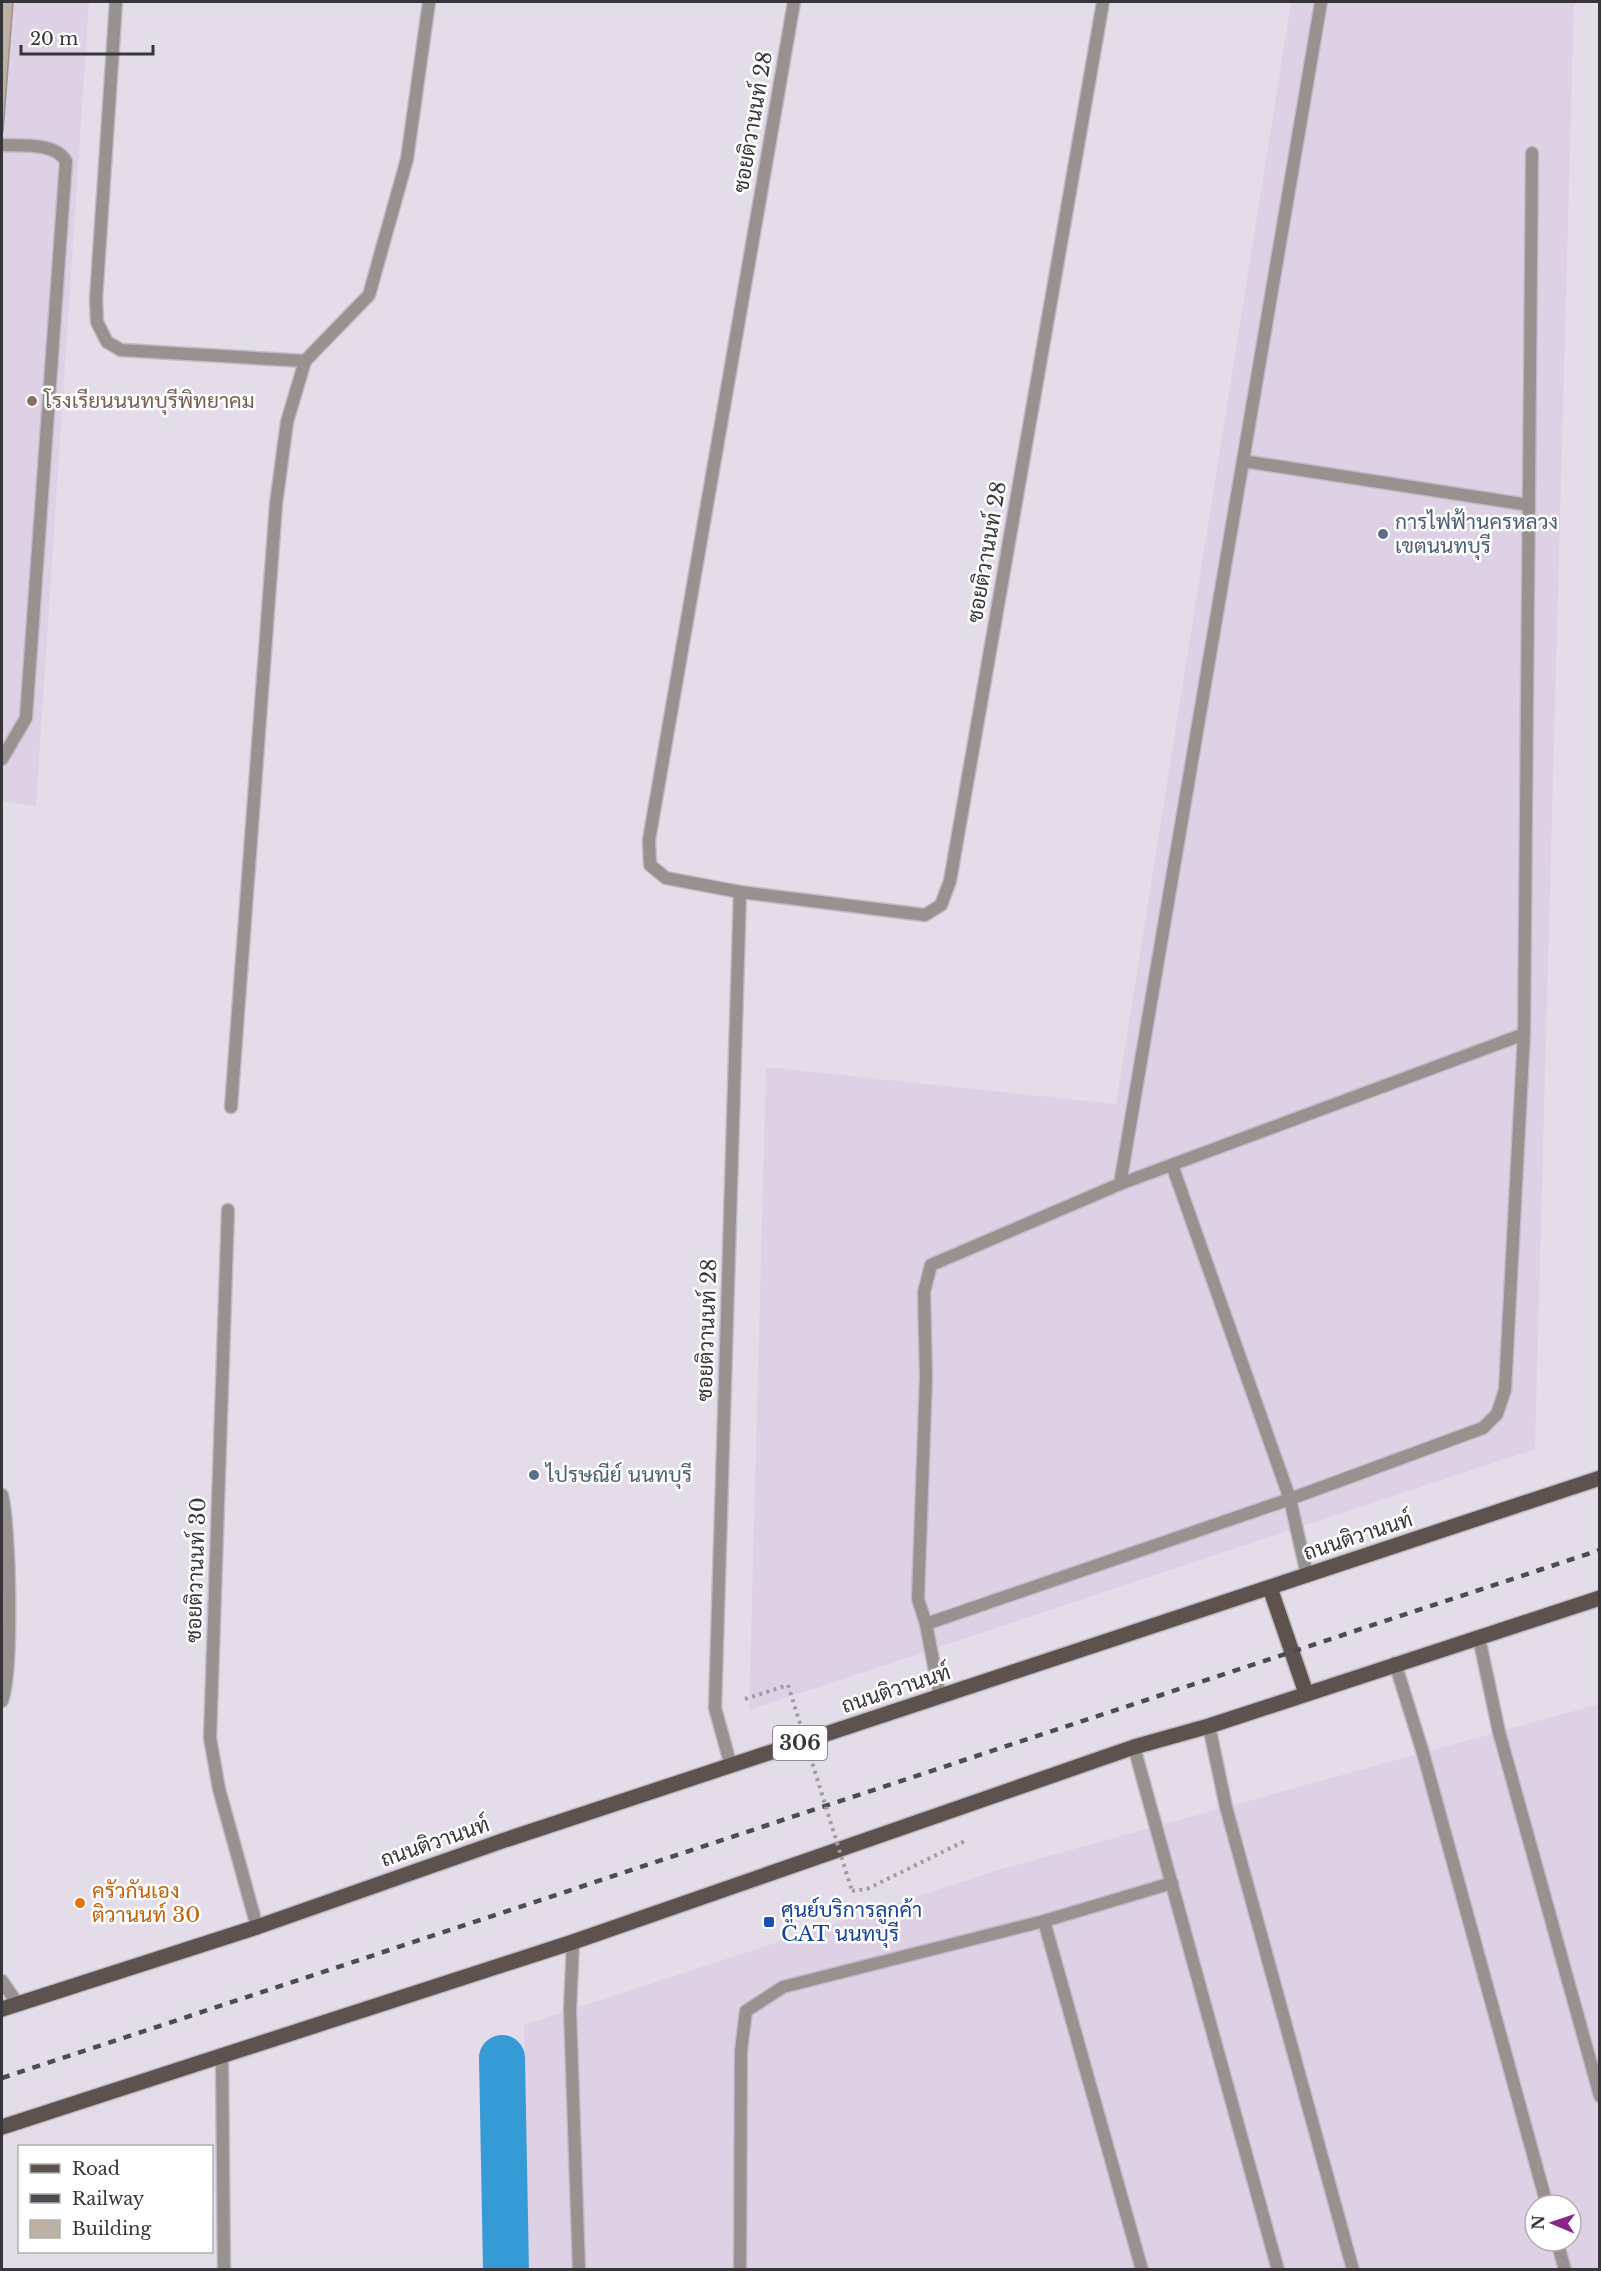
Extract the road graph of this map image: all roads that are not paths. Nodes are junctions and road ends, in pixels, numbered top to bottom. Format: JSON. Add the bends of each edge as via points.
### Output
{"nodes":[{"id":1,"x":116,"y":2,"type":"edge"},
{"id":2,"x":429,"y":2,"type":"edge"},
{"id":3,"x":794,"y":2,"type":"edge"},
{"id":4,"x":1103,"y":2,"type":"edge"},
{"id":5,"x":1321,"y":2,"type":"edge"},
{"id":6,"x":2,"y":145,"type":"edge"},
{"id":7,"x":1532,"y":153,"type":"dead end"},
{"id":8,"x":305,"y":361,"type":"junction"},
{"id":9,"x":1243,"y":461,"type":"junction"},
{"id":10,"x":1529,"y":505,"type":"junction"},
{"id":11,"x":2,"y":759,"type":"edge"},
{"id":12,"x":740,"y":892,"type":"junction"},
{"id":13,"x":1524,"y":1034,"type":"junction"},
{"id":14,"x":231,"y":1107,"type":"dead end"},
{"id":15,"x":1172,"y":1165,"type":"junction"},
{"id":16,"x":1120,"y":1184,"type":"junction"},
{"id":17,"x":228,"y":1210,"type":"dead end"},
{"id":18,"x":1599,"y":1478,"type":"edge"},
{"id":19,"x":2,"y":1495,"type":"edge"},
{"id":20,"x":1290,"y":1499,"type":"junction"},
{"id":21,"x":1307,"y":1575,"type":"junction"},
{"id":22,"x":1270,"y":1588,"type":"junction"},
{"id":23,"x":1599,"y":1598,"type":"edge"},
{"id":24,"x":926,"y":1624,"type":"junction"},
{"id":25,"x":1479,"y":1638,"type":"junction"},
{"id":26,"x":1395,"y":1663,"type":"junction"},
{"id":27,"x":1306,"y":1693,"type":"junction"},
{"id":28,"x":940,"y":1697,"type":"junction"},
{"id":29,"x":2,"y":1701,"type":"edge"},
{"id":30,"x":1209,"y":1726,"type":"junction"},
{"id":31,"x":1134,"y":1748,"type":"junction"},
{"id":32,"x":731,"y":1766,"type":"junction"},
{"id":33,"x":1172,"y":1883,"type":"junction"},
{"id":34,"x":1044,"y":1921,"type":"junction"},
{"id":35,"x":257,"y":1927,"type":"junction"},
{"id":36,"x":573,"y":1942,"type":"junction"},
{"id":37,"x":2,"y":1981,"type":"edge"},
{"id":38,"x":17,"y":2003,"type":"junction"},
{"id":39,"x":2,"y":2009,"type":"edge"},
{"id":40,"x":222,"y":2057,"type":"junction"},
{"id":41,"x":1599,"y":2096,"type":"edge"},
{"id":42,"x":2,"y":2127,"type":"edge"},
{"id":43,"x":1544,"y":2193,"type":"edge"},
{"id":44,"x":1560,"y":2253,"type":"edge"},
{"id":45,"x":224,"y":2270,"type":"edge"},
{"id":46,"x":579,"y":2270,"type":"edge"},
{"id":47,"x":740,"y":2270,"type":"edge"},
{"id":48,"x":1142,"y":2270,"type":"edge"},
{"id":49,"x":1278,"y":2270,"type":"edge"},
{"id":50,"x":1353,"y":2270,"type":"edge"},
{"id":51,"x":1565,"y":2270,"type":"edge"}],
"edges":[{"from":1,"to":8,"type":"street","via":[[96,298],[98,322],[107,342],[121,350],[148,353]]},
{"from":2,"to":8,"type":"street","via":[[406,159],[369,295]]},
{"from":3,"to":12,"type":"street","name":"ซอยติวานนท์ 28","via":[[649,840],[650,865],[666,878]]},
{"from":4,"to":12,"type":"street","name":"ซอยติวานนท์ 28","via":[[952,869],[941,905],[925,915]]},
{"from":5,"to":9,"type":"street"},
{"from":6,"to":11,"type":"street","via":[[44,148],[56,151],[66,161],[26,718]]},
{"from":7,"to":10,"type":"street"},
{"from":8,"to":14,"type":"street","via":[[287,422],[276,504]]},
{"from":9,"to":10,"type":"street"},
{"from":9,"to":16,"type":"street"},
{"from":10,"to":13,"type":"street"},
{"from":12,"to":32,"type":"street","name":"ซอยติวานนท์ 28","via":[[715,1708]]},
{"from":13,"to":15,"type":"street"},
{"from":13,"to":20,"type":"street","via":[[1505,1389],[1497,1414],[1484,1428]]},
{"from":15,"to":16,"type":"street"},
{"from":15,"to":20,"type":"street"},
{"from":16,"to":24,"type":"street","via":[[931,1265],[924,1292],[926,1377],[918,1599]]},
{"from":17,"to":35,"type":"street","name":"ซอยติวานนท์ 30","via":[[210,1738],[219,1789]]},
{"from":18,"to":21,"type":"main road","name":"ถนนติวานนท์","number":"306"},
{"from":19,"to":29,"type":"street","via":[[8,1576]]},
{"from":20,"to":21,"type":"street"},
{"from":20,"to":24,"type":"street"},
{"from":21,"to":22,"type":"main road","name":"ถนนติวานนท์","number":"306"},
{"from":22,"to":27,"type":"main road"},
{"from":22,"to":28,"type":"main road","name":"ถนนติวานนท์","number":"306"},
{"from":23,"to":25,"type":"main road"},
{"from":24,"to":28,"type":"street"},
{"from":25,"to":26,"type":"main road"},
{"from":25,"to":41,"type":"street","via":[[1499,1732]]},
{"from":26,"to":27,"type":"main road"},
{"from":26,"to":43,"type":"street"},
{"from":27,"to":30,"type":"main road"},
{"from":28,"to":32,"type":"main road","name":"ถนนติวานนท์","number":"306"},
{"from":30,"to":31,"type":"main road"},
{"from":30,"to":50,"type":"street","via":[[1226,1807]]},
{"from":31,"to":33,"type":"street"},
{"from":31,"to":36,"type":"main road"},
{"from":32,"to":35,"type":"main road","name":"ถนนติวานนท์","number":"306"},
{"from":33,"to":34,"type":"street"},
{"from":33,"to":49,"type":"street"},
{"from":34,"to":47,"type":"street","via":[[783,1987],[746,2011],[741,2051]]},
{"from":34,"to":48,"type":"street"},
{"from":35,"to":38,"type":"main road","name":"ถนนติวานนท์","number":"306"},
{"from":36,"to":40,"type":"main road"},
{"from":36,"to":46,"type":"street","via":[[570,2010]]},
{"from":37,"to":38,"type":"street"},
{"from":38,"to":39,"type":"main road","name":"ถนนติวานนท์","number":"306"},
{"from":40,"to":42,"type":"main road"},
{"from":40,"to":45,"type":"street"},
{"from":44,"to":51,"type":"street"}]}
